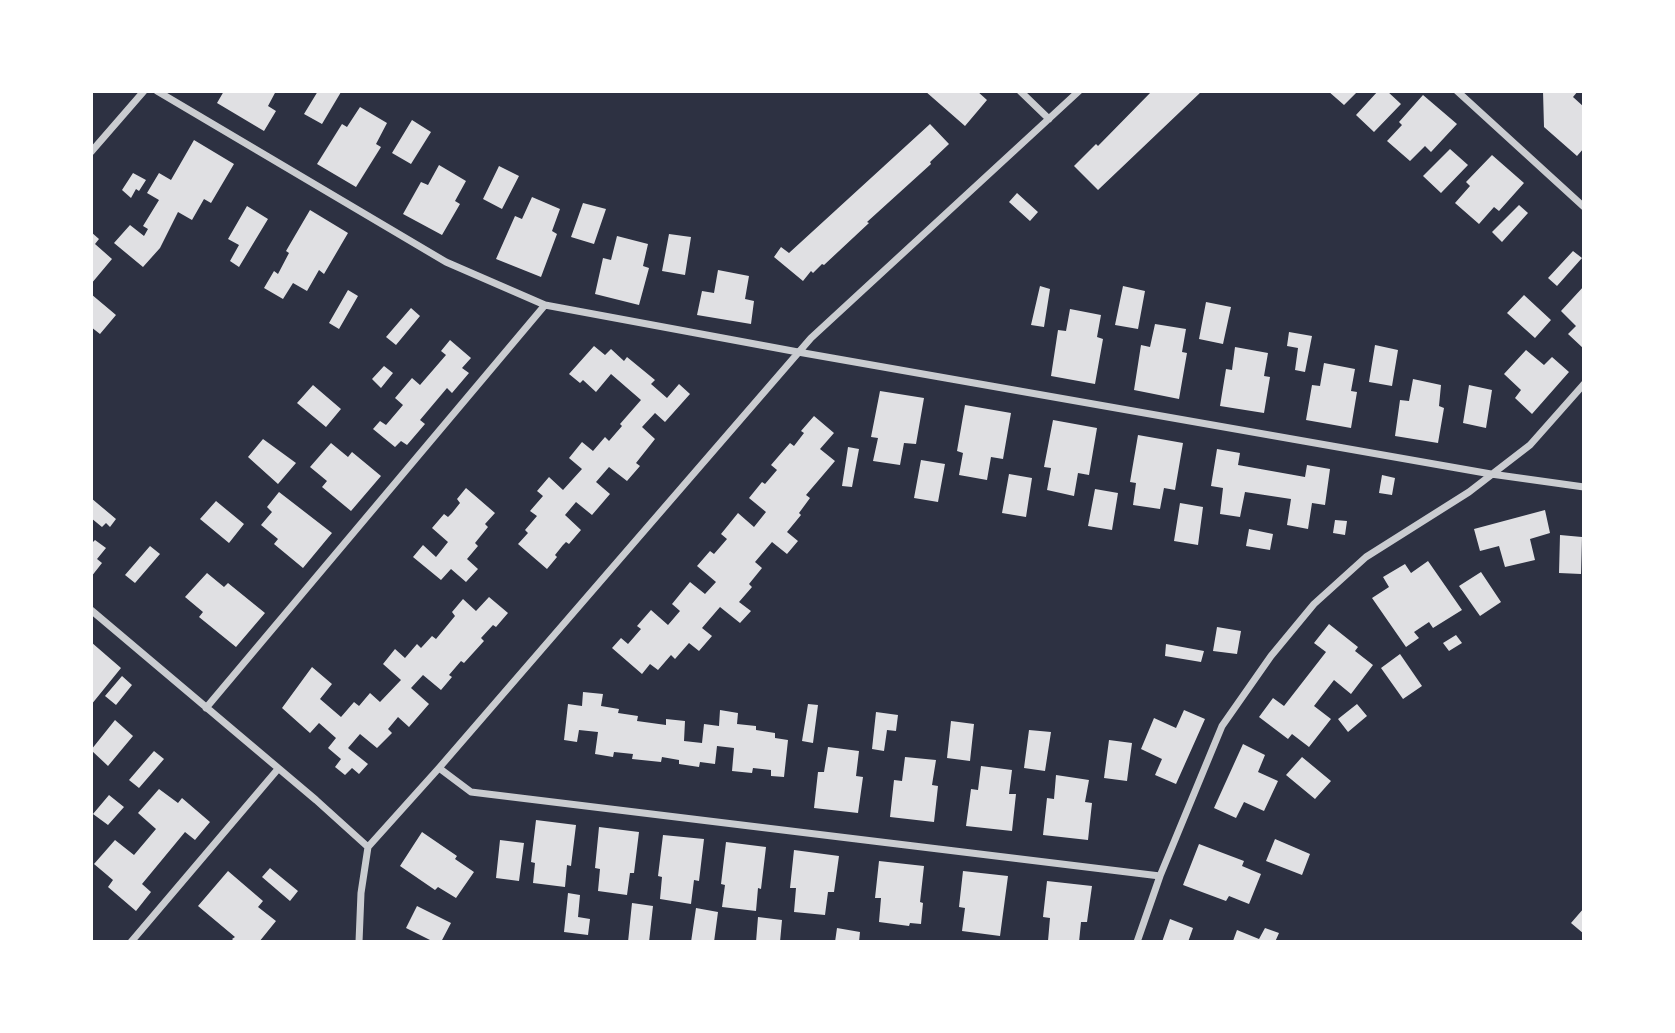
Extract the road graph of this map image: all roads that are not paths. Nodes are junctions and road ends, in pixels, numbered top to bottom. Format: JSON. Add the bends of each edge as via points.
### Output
{"nodes":[{"id":1,"x":144,"y":91,"type":"edge"},
{"id":2,"x":157,"y":91,"type":"edge"},
{"id":3,"x":1020,"y":91,"type":"edge"},
{"id":4,"x":1079,"y":91,"type":"edge"},
{"id":5,"x":1457,"y":91,"type":"edge"},
{"id":6,"x":1049,"y":119,"type":"junction"},
{"id":7,"x":91,"y":152,"type":"edge"},
{"id":8,"x":1584,"y":206,"type":"edge"},
{"id":9,"x":545,"y":304,"type":"junction"},
{"id":10,"x":798,"y":352,"type":"junction"},
{"id":11,"x":1584,"y":384,"type":"edge"},
{"id":12,"x":1491,"y":474,"type":"junction"},
{"id":13,"x":1584,"y":487,"type":"edge"},
{"id":14,"x":91,"y":610,"type":"edge"},
{"id":15,"x":206,"y":708,"type":"junction"},
{"id":16,"x":439,"y":768,"type":"junction"},
{"id":17,"x":278,"y":769,"type":"junction"},
{"id":18,"x":368,"y":847,"type":"junction"},
{"id":19,"x":1160,"y":876,"type":"junction"},
{"id":20,"x":131,"y":942,"type":"edge"},
{"id":21,"x":359,"y":942,"type":"edge"},
{"id":22,"x":1138,"y":942,"type":"edge"}],
"edges":[{"from":1,"to":7,"type":"street"},
{"from":2,"to":9,"type":"street","via":[[446,262]]},
{"from":3,"to":6,"type":"street"},
{"from":4,"to":6,"type":"street"},
{"from":5,"to":8,"type":"street"},
{"from":6,"to":10,"type":"street"},
{"from":9,"to":10,"type":"street"},
{"from":9,"to":15,"type":"street"},
{"from":10,"to":12,"type":"street"},
{"from":10,"to":16,"type":"street"},
{"from":11,"to":12,"type":"street","via":[[1530,445]]},
{"from":12,"to":13,"type":"street"},
{"from":12,"to":19,"type":"street","via":[[1366,557],[1314,604],[1270,656],[1222,726]]},
{"from":14,"to":15,"type":"street"},
{"from":15,"to":17,"type":"street"},
{"from":16,"to":18,"type":"street"},
{"from":16,"to":19,"type":"street","via":[[471,792]]},
{"from":17,"to":18,"type":"street"},
{"from":17,"to":20,"type":"street"},
{"from":18,"to":21,"type":"street"},
{"from":19,"to":22,"type":"street"}]}
